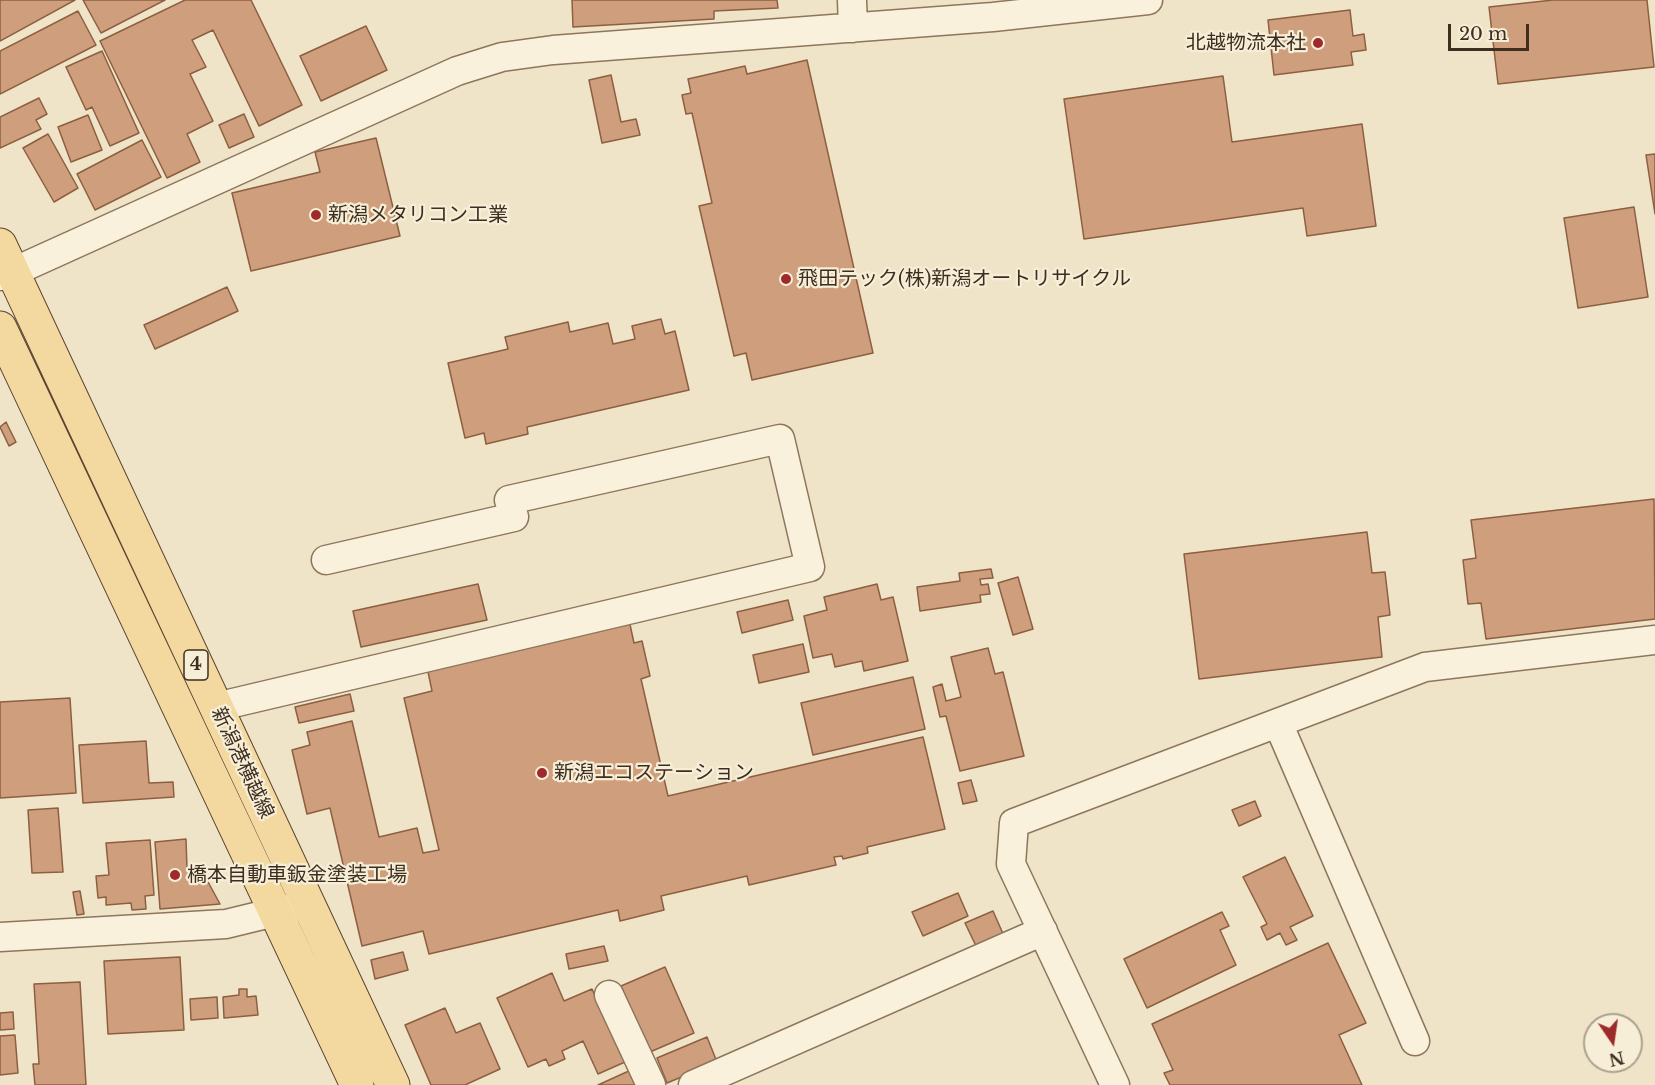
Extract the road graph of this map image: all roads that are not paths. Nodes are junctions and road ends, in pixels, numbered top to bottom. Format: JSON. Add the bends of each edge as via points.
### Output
{"nodes":[{"id":1,"x":1149,"y":0,"type":"edge"},
{"id":2,"x":852,"y":14,"type":"edge"},
{"id":3,"x":4,"y":265,"type":"edge"},
{"id":4,"x":0,"y":328,"type":"edge"},
{"id":5,"x":326,"y":560,"type":"dead end"},
{"id":6,"x":1655,"y":640,"type":"edge"},
{"id":7,"x":216,"y":707,"type":"junction"},
{"id":8,"x":1278,"y":723,"type":"junction"},
{"id":9,"x":308,"y":904,"type":"junction"},
{"id":10,"x":275,"y":912,"type":"junction"},
{"id":11,"x":1042,"y":931,"type":"junction"},
{"id":12,"x":0,"y":937,"type":"edge"},
{"id":13,"x":609,"y":995,"type":"dead end"},
{"id":14,"x":1415,"y":1041,"type":"dead end"},
{"id":15,"x":357,"y":1085,"type":"edge"},
{"id":16,"x":393,"y":1085,"type":"edge"},
{"id":17,"x":651,"y":1085,"type":"edge"},
{"id":18,"x":693,"y":1085,"type":"edge"},
{"id":19,"x":1115,"y":1085,"type":"edge"}],
"edges":[{"from":1,"to":2,"type":"street","via":[[993,17]]},
{"from":2,"to":3,"type":"street","via":[[502,57],[458,71]]},
{"from":3,"to":7,"type":"main road","name":"新潟港横越線","number":"4"},
{"from":4,"to":10,"type":"main road","name":"新潟港横越線","number":"4"},
{"from":5,"to":7,"type":"street","via":[[514,517],[509,500],[780,439],[810,567]]},
{"from":6,"to":8,"type":"street","via":[[1425,667]]},
{"from":7,"to":9,"type":"main road","name":"新潟港横越線","number":"4"},
{"from":8,"to":11,"type":"street","via":[[1014,823],[1011,864]]},
{"from":8,"to":14,"type":"street"},
{"from":9,"to":10,"type":"street"},
{"from":9,"to":16,"type":"main road","name":"新潟港横越線","number":"4"},
{"from":10,"to":12,"type":"street","via":[[226,924]]},
{"from":10,"to":15,"type":"main road","name":"新潟港横越線","number":"4"},
{"from":11,"to":18,"type":"street"},
{"from":11,"to":19,"type":"street"},
{"from":13,"to":17,"type":"street"}]}
